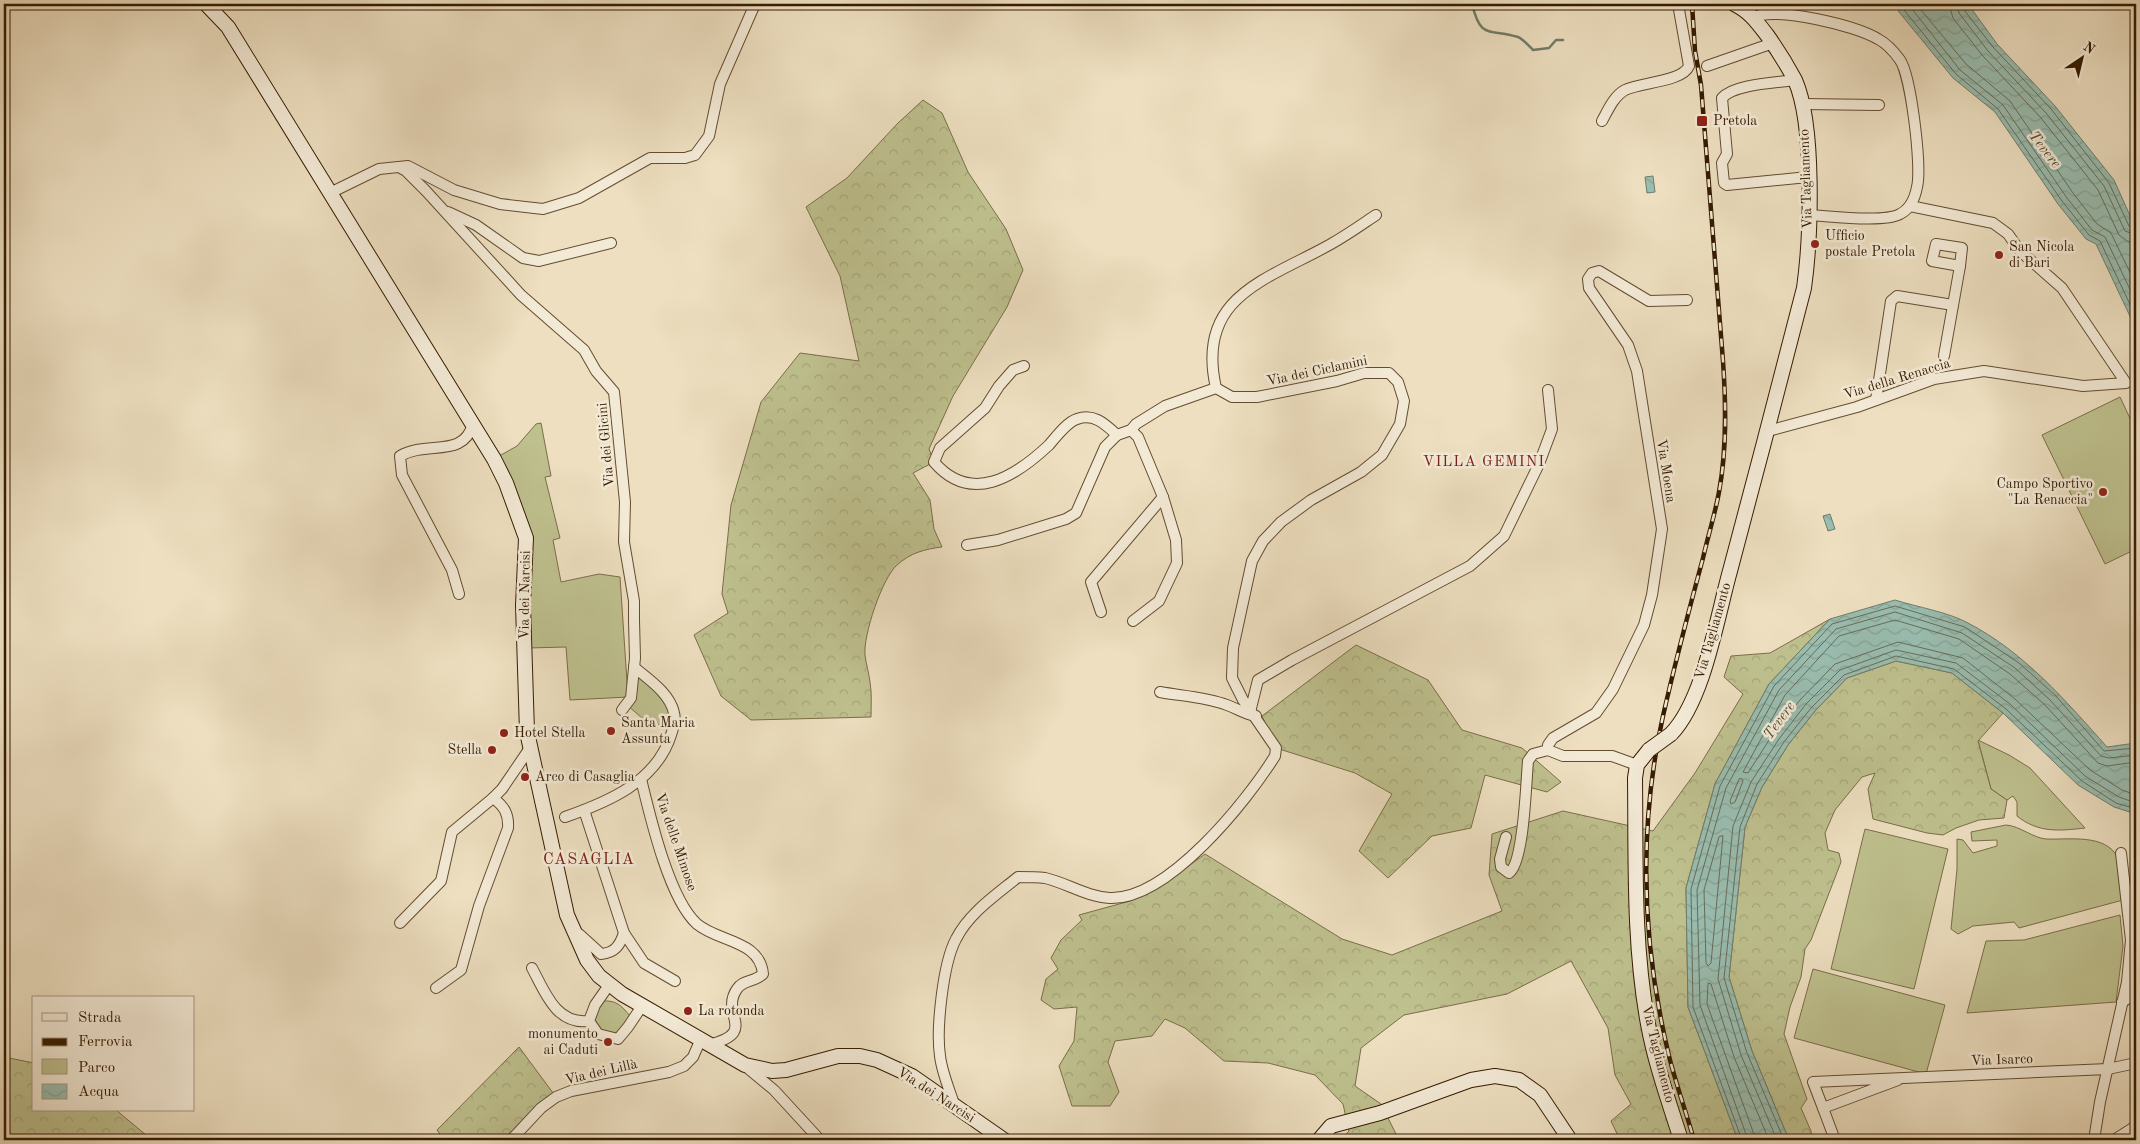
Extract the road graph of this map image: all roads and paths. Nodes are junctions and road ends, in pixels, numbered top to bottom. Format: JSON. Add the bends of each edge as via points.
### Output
{"nodes":[{"id":1,"x":206,"y":4,"type":"edge"},
{"id":2,"x":755,"y":4,"type":"edge"},
{"id":3,"x":1678,"y":4,"type":"edge"},
{"id":4,"x":1734,"y":4,"type":"edge"},
{"id":5,"x":1753,"y":17,"type":"junction"},
{"id":6,"x":1773,"y":43,"type":"junction"},
{"id":7,"x":1708,"y":66,"type":"dead end"},
{"id":8,"x":1795,"y":80,"type":"junction"},
{"id":9,"x":1802,"y":104,"type":"junction"},
{"id":10,"x":1879,"y":105,"type":"dead end"},
{"id":11,"x":1602,"y":121,"type":"dead end"},
{"id":12,"x":398,"y":167,"type":"junction"},
{"id":13,"x":1808,"y":177,"type":"junction"},
{"id":14,"x":330,"y":193,"type":"junction"},
{"id":15,"x":1910,"y":206,"type":"junction"},
{"id":16,"x":445,"y":211,"type":"junction"},
{"id":17,"x":1376,"y":215,"type":"dead end"},
{"id":18,"x":1810,"y":215,"type":"junction"},
{"id":19,"x":611,"y":243,"type":"dead end"},
{"id":20,"x":1960,"y":266,"type":"dead end"},
{"id":21,"x":1687,"y":300,"type":"dead end"},
{"id":22,"x":1953,"y":305,"type":"junction"},
{"id":23,"x":1944,"y":356,"type":"dead end"},
{"id":24,"x":1024,"y":366,"type":"dead end"},
{"id":25,"x":1216,"y":388,"type":"junction"},
{"id":26,"x":1548,"y":390,"type":"dead end"},
{"id":27,"x":1876,"y":400,"type":"junction"},
{"id":28,"x":473,"y":424,"type":"junction"},
{"id":29,"x":1131,"y":430,"type":"junction"},
{"id":30,"x":1768,"y":431,"type":"junction"},
{"id":31,"x":1117,"y":434,"type":"junction"},
{"id":32,"x":1163,"y":497,"type":"junction"},
{"id":33,"x":967,"y":545,"type":"dead end"},
{"id":34,"x":459,"y":594,"type":"dead end"},
{"id":35,"x":1101,"y":612,"type":"dead end"},
{"id":36,"x":1133,"y":621,"type":"dead end"},
{"id":37,"x":634,"y":667,"type":"junction"},
{"id":38,"x":1160,"y":692,"type":"dead end"},
{"id":39,"x":622,"y":710,"type":"dead end"},
{"id":40,"x":1253,"y":712,"type":"junction"},
{"id":41,"x":530,"y":748,"type":"junction"},
{"id":42,"x":1548,"y":750,"type":"junction"},
{"id":43,"x":1637,"y":765,"type":"junction"},
{"id":44,"x":641,"y":779,"type":"junction"},
{"id":45,"x":493,"y":798,"type":"junction"},
{"id":46,"x":584,"y":810,"type":"junction"},
{"id":47,"x":565,"y":817,"type":"dead end"},
{"id":48,"x":1506,"y":837,"type":"dead end"},
{"id":49,"x":2122,"y":853,"type":"dead end"},
{"id":50,"x":400,"y":923,"type":"dead end"},
{"id":51,"x":572,"y":927,"type":"junction"},
{"id":52,"x":624,"y":933,"type":"junction"},
{"id":53,"x":532,"y":968,"type":"dead end"},
{"id":54,"x":675,"y":981,"type":"dead end"},
{"id":55,"x":609,"y":985,"type":"junction"},
{"id":56,"x":436,"y":988,"type":"dead end"},
{"id":57,"x":2136,"y":994,"type":"edge"},
{"id":58,"x":2122,"y":1002,"type":"junction"},
{"id":59,"x":642,"y":1006,"type":"junction"},
{"id":60,"x":589,"y":1021,"type":"junction"},
{"id":61,"x":704,"y":1043,"type":"junction"},
{"id":62,"x":2136,"y":1063,"type":"edge"},
{"id":63,"x":745,"y":1065,"type":"junction"},
{"id":64,"x":2108,"y":1070,"type":"junction"},
{"id":65,"x":1898,"y":1080,"type":"junction"},
{"id":66,"x":955,"y":1107,"type":"junction"},
{"id":67,"x":1823,"y":1108,"type":"junction"},
{"id":68,"x":2136,"y":1126,"type":"edge"},
{"id":69,"x":511,"y":1140,"type":"edge"},
{"id":70,"x":820,"y":1140,"type":"edge"},
{"id":71,"x":1004,"y":1140,"type":"edge"},
{"id":72,"x":1319,"y":1140,"type":"edge"},
{"id":73,"x":1570,"y":1140,"type":"edge"},
{"id":74,"x":1681,"y":1140,"type":"edge"},
{"id":75,"x":1835,"y":1140,"type":"edge"},
{"id":76,"x":2094,"y":1140,"type":"edge"},
{"id":77,"x":2114,"y":1140,"type":"edge"}],
"edges":[{"from":1,"to":14,"type":"street","name":"Via dei Narcisi","via":[[228,27]]},
{"from":2,"to":12,"type":"street","via":[[720,84],[709,136],[695,155],[650,158],[579,198],[543,209],[500,204],[454,190],[408,166]]},
{"from":3,"to":11,"type":"street","via":[[1688,70],[1625,90],[1614,100]]},
{"from":4,"to":5,"type":"street","name":"Via Tagliamento"},
{"from":5,"to":6,"type":"street","name":"Via Tagliamento"},
{"from":5,"to":15,"type":"street","via":[[1762,13],[1784,14],[1832,22],[1878,39],[1902,62],[1909,82],[1919,168],[1918,186]]},
{"from":6,"to":7,"type":"street"},
{"from":6,"to":8,"type":"street","name":"Via Tagliamento"},
{"from":8,"to":9,"type":"street","name":"Via Tagliamento"},
{"from":8,"to":13,"type":"street","via":[[1741,88],[1722,98],[1728,154],[1722,163],[1724,183]]},
{"from":9,"to":10,"type":"street"},
{"from":9,"to":13,"type":"street","name":"Via Tagliamento"},
{"from":12,"to":14,"type":"street","via":[[379,169]]},
{"from":12,"to":16,"type":"street","name":"Via dei Glicini","via":[[406,171]]},
{"from":13,"to":18,"type":"street","name":"Via Tagliamento"},
{"from":14,"to":28,"type":"street","name":"Via dei Narcisi"},
{"from":15,"to":18,"type":"street","via":[[1900,215],[1887,219]]},
{"from":15,"to":27,"type":"street","name":"Via della Renaccia","via":[[1993,224],[2008,234],[2020,251],[2062,288],[2126,383],[2083,386],[1984,371],[1934,379]]},
{"from":16,"to":19,"type":"street","name":"Via dei Glicini","via":[[476,225],[523,258],[531,260],[548,259]]},
{"from":16,"to":37,"type":"street","name":"Via dei Glicini","via":[[521,296],[584,350],[614,392],[625,502],[624,542],[634,601]]},
{"from":17,"to":25,"type":"street","via":[[1332,244],[1278,270],[1244,292],[1226,309],[1211,350]]},
{"from":18,"to":30,"type":"street","name":"Via Tagliamento","via":[[1804,288]]},
{"from":20,"to":22,"type":"street"},
{"from":21,"to":42,"type":"street","name":"Via Moena","via":[[1649,301],[1599,271],[1588,279],[1589,288],[1628,345],[1637,371],[1662,529],[1644,625],[1613,689],[1596,713],[1553,738]]},
{"from":22,"to":23,"type":"street"},
{"from":22,"to":27,"type":"street","via":[[1897,296],[1891,300]]},
{"from":24,"to":31,"type":"street","via":[[1013,370],[985,408],[940,448],[934,462],[945,475],[975,486],[992,483],[1028,462],[1075,419],[1088,417],[1102,421]]},
{"from":25,"to":29,"type":"street","via":[[1165,406]]},
{"from":25,"to":40,"type":"street","name":"Via dei Ciclamini","via":[[1232,397],[1257,397],[1364,373],[1390,372],[1398,382],[1404,401],[1400,424],[1382,455],[1361,472],[1311,500],[1281,522],[1263,541],[1252,561],[1232,659],[1232,678]]},
{"from":26,"to":40,"type":"street","via":[[1552,429],[1504,536],[1470,566],[1258,680]]},
{"from":27,"to":30,"type":"street","name":"Via della Renaccia"},
{"from":28,"to":34,"type":"street","via":[[469,437],[461,444],[412,450],[400,456],[402,475],[452,570]]},
{"from":28,"to":41,"type":"street","name":"Via dei Narcisi","via":[[506,483],[526,538],[524,666]]},
{"from":29,"to":31,"type":"street"},
{"from":29,"to":32,"type":"street","via":[[1138,437]]},
{"from":30,"to":43,"type":"street","name":"Via Tagliamento","bridge":true,"via":[[1699,682],[1680,725],[1649,750]]},
{"from":31,"to":33,"type":"street","via":[[1105,447],[1076,513],[1066,520],[998,540]]},
{"from":32,"to":35,"type":"street","via":[[1091,582]]},
{"from":32,"to":36,"type":"street","via":[[1176,540],[1177,562],[1159,601]]},
{"from":37,"to":39,"type":"street","name":"Via dei Glicini","via":[[631,698]]},
{"from":37,"to":44,"type":"street","via":[[667,697],[675,713],[668,746],[658,764]]},
{"from":38,"to":40,"type":"street","via":[[1228,705],[1243,714]]},
{"from":40,"to":66,"type":"street","name":"Via dei Ciclamini","via":[[1276,748],[1275,756],[1230,818],[1159,882],[1138,893],[1111,898],[1044,878],[1018,877],[974,914],[956,939],[950,957],[939,1032],[940,1057]]},
{"from":41,"to":45,"type":"street"},
{"from":41,"to":51,"type":"street","name":"Via dei Narcisi"},
{"from":42,"to":43,"type":"street","via":[[1563,756],[1612,756]]},
{"from":42,"to":48,"type":"street","name":"Via Moena","via":[[1533,754],[1528,762],[1520,852],[1514,869],[1509,873],[1501,868],[1500,860]]},
{"from":43,"to":74,"type":"street","name":"Via Tagliamento","via":[[1638,926],[1642,988],[1655,1053]]},
{"from":44,"to":46,"type":"street"},
{"from":44,"to":61,"type":"street","name":"Via delle Mimose","via":[[664,859],[687,911],[698,924],[751,951],[762,964],[763,974],[756,981],[740,984],[735,991],[732,1007],[736,1024],[733,1034],[725,1041]]},
{"from":45,"to":50,"type":"street","via":[[452,832],[441,882]]},
{"from":45,"to":56,"type":"street","via":[[502,805],[509,819],[508,828],[479,906],[461,970]]},
{"from":46,"to":47,"type":"street"},
{"from":46,"to":52,"type":"street"},
{"from":49,"to":58,"type":"street","via":[[2131,940]]},
{"from":51,"to":52,"type":"street","via":[[601,954],[610,953],[620,945]]},
{"from":51,"to":55,"type":"street","name":"Via dei Narcisi","via":[[587,960]]},
{"from":52,"to":54,"type":"street","via":[[644,963]]},
{"from":53,"to":60,"type":"street","via":[[562,1016],[576,1022]]},
{"from":55,"to":59,"type":"street","name":"Via dei Narcisi"},
{"from":55,"to":60,"type":"street","via":[[594,1004]]},
{"from":57,"to":58,"type":"street"},
{"from":58,"to":64,"type":"street"},
{"from":59,"to":60,"type":"street","via":[[618,1039],[598,1034]]},
{"from":59,"to":61,"type":"street","name":"Via dei Narcisi"},
{"from":61,"to":63,"type":"street","name":"Via dei Narcisi"},
{"from":61,"to":69,"type":"street","name":"Via dei Lillà","via":[[684,1066],[668,1072],[556,1097]]},
{"from":62,"to":64,"type":"street","name":"Via Isarco"},
{"from":63,"to":66,"type":"street","name":"Via dei Narcisi","via":[[772,1071],[786,1070],[826,1058],[860,1056],[912,1076]]},
{"from":63,"to":70,"type":"street","via":[[774,1090]]},
{"from":64,"to":65,"type":"street","name":"Via Isarco"},
{"from":64,"to":76,"type":"street"},
{"from":65,"to":67,"type":"street","name":"Via Isarco"},
{"from":65,"to":67,"type":"street","name":"Via Isarco","via":[[1813,1082]]},
{"from":66,"to":71,"type":"street","name":"Via dei Narcisi"},
{"from":67,"to":75,"type":"street","name":"Via Isarco"},
{"from":68,"to":77,"type":"street"},
{"from":72,"to":73,"type":"street","via":[[1331,1126],[1380,1113],[1471,1080],[1495,1076],[1519,1080],[1540,1094]]}]}
